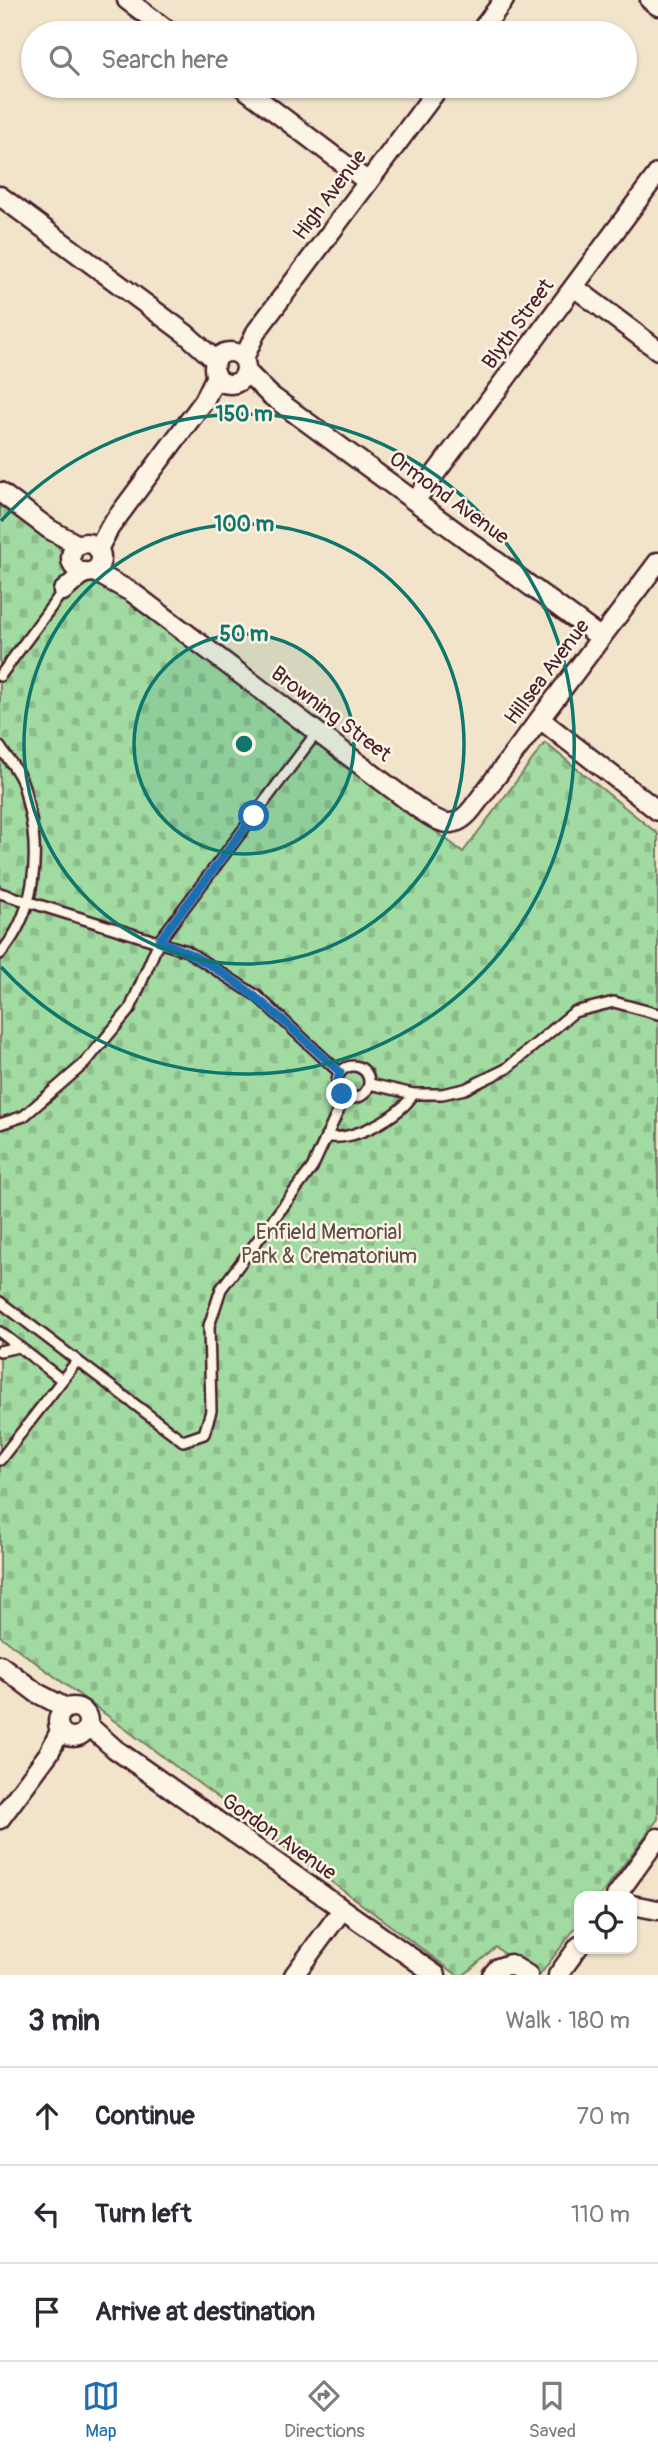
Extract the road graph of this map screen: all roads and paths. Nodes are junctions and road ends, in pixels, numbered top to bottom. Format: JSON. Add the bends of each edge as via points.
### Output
{"nodes":[{"id":1,"x":127,"y":0,"type":"edge"},
{"id":2,"x":504,"y":0,"type":"edge"},
{"id":3,"x":650,"y":0,"type":"edge"},
{"id":4,"x":658,"y":6,"type":"edge"},
{"id":5,"x":155,"y":21,"type":"edge"},
{"id":6,"x":488,"y":21,"type":"edge"},
{"id":7,"x":257,"y":98,"type":"edge"},
{"id":8,"x":431,"y":98,"type":"edge"},
{"id":9,"x":658,"y":173,"type":"edge"},
{"id":10,"x":368,"y":182,"type":"junction"},
{"id":11,"x":0,"y":196,"type":"edge"},
{"id":12,"x":574,"y":287,"type":"junction"},
{"id":13,"x":658,"y":350,"type":"edge"},
{"id":14,"x":230,"y":367,"type":"junction"},
{"id":15,"x":0,"y":492,"type":"edge"},
{"id":16,"x":415,"y":502,"type":"junction"},
{"id":17,"x":86,"y":558,"type":"junction"},
{"id":18,"x":658,"y":562,"type":"edge"},
{"id":19,"x":63,"y":591,"type":"joint"},
{"id":20,"x":601,"y":638,"type":"junction"},
{"id":21,"x":0,"y":676,"type":"edge"},
{"id":22,"x":540,"y":719,"type":"junction"},
{"id":23,"x":317,"y":732,"type":"junction"},
{"id":24,"x":0,"y":747,"type":"edge"},
{"id":25,"x":472,"y":809,"type":"joint"},
{"id":26,"x":658,"y":811,"type":"edge"},
{"id":27,"x":0,"y":893,"type":"edge"},
{"id":28,"x":29,"y":902,"type":"junction"},
{"id":29,"x":159,"y":941,"type":"junction"},
{"id":30,"x":0,"y":954,"type":"edge"},
{"id":31,"x":658,"y":1014,"type":"edge"},
{"id":32,"x":340,"y":1072,"type":"junction"},
{"id":33,"x":370,"y":1084,"type":"junction"},
{"id":34,"x":414,"y":1094,"type":"junction"},
{"id":35,"x":345,"y":1096,"type":"junction"},
{"id":36,"x":0,"y":1124,"type":"edge"},
{"id":37,"x":326,"y":1136,"type":"junction"},
{"id":38,"x":0,"y":1303,"type":"edge"},
{"id":39,"x":0,"y":1332,"type":"edge"},
{"id":40,"x":18,"y":1347,"type":"junction"},
{"id":41,"x":0,"y":1351,"type":"edge"},
{"id":42,"x":77,"y":1361,"type":"junction"},
{"id":43,"x":62,"y":1380,"type":"junction"},
{"id":44,"x":0,"y":1460,"type":"edge"},
{"id":45,"x":0,"y":1665,"type":"edge"},
{"id":46,"x":71,"y":1725,"type":"junction"},
{"id":47,"x":0,"y":1819,"type":"edge"},
{"id":48,"x":655,"y":1850,"type":"edge"},
{"id":49,"x":620,"y":1891,"type":"edge"},
{"id":50,"x":637,"y":1906,"type":"edge"},
{"id":51,"x":342,"y":1910,"type":"junction"},
{"id":52,"x":658,"y":1910,"type":"edge"},
{"id":53,"x":574,"y":1953,"type":"edge"},
{"id":54,"x":423,"y":1969,"type":"edge"},
{"id":55,"x":294,"y":1975,"type":"edge"},
{"id":56,"x":436,"y":1975,"type":"edge"},
{"id":57,"x":492,"y":1975,"type":"edge"},
{"id":58,"x":528,"y":1975,"type":"edge"},
{"id":59,"x":558,"y":1975,"type":"edge"}],
"edges":[{"from":1,"to":5,"type":"street"},
{"from":2,"to":6,"type":"street"},
{"from":3,"to":4,"type":"street"},
{"from":7,"to":10,"type":"street"},
{"from":8,"to":10,"type":"street","name":"High Avenue"},
{"from":9,"to":12,"type":"street","name":"Blyth Street"},
{"from":10,"to":14,"type":"street","name":"High Avenue"},
{"from":11,"to":14,"type":"street","name":"Ormond Avenue"},
{"from":12,"to":13,"type":"street"},
{"from":12,"to":16,"type":"street","name":"Blyth Street"},
{"from":14,"to":16,"type":"street","name":"Ormond Avenue"},
{"from":14,"to":17,"type":"street","name":"High Avenue"},
{"from":15,"to":17,"type":"street","name":"Browning Street"},
{"from":16,"to":20,"type":"street","name":"Ormond Avenue"},
{"from":17,"to":19,"type":"street","name":"High Avenue"},
{"from":17,"to":23,"type":"street","name":"Browning Street"},
{"from":18,"to":20,"type":"street","name":"Hillsea Avenue"},
{"from":19,"to":21,"type":"lane"},
{"from":20,"to":22,"type":"street","name":"Hillsea Avenue"},
{"from":22,"to":25,"type":"street","name":"Hillsea Avenue"},
{"from":22,"to":26,"type":"street"},
{"from":23,"to":25,"type":"street","name":"Browning Street","via":[[438,821],[451,824]]},
{"from":23,"to":29,"type":"lane"},
{"from":24,"to":28,"type":"lane","via":[[22,780],[34,828],[35,866]]},
{"from":27,"to":28,"type":"lane"},
{"from":28,"to":29,"type":"lane"},
{"from":28,"to":30,"type":"lane","via":[[13,939]]},
{"from":29,"to":32,"type":"lane","via":[[187,951],[257,996]]},
{"from":29,"to":36,"type":"lane","via":[[130,1009],[85,1063],[24,1116]]},
{"from":31,"to":34,"type":"lane","via":[[614,1002],[574,1012],[506,1069],[465,1089]]},
{"from":32,"to":33,"type":"lane","via":[[359,1066],[368,1074]]},
{"from":32,"to":35,"type":"lane","via":[[337,1083]]},
{"from":33,"to":34,"type":"lane"},
{"from":33,"to":35,"type":"lane","via":[[360,1097]]},
{"from":34,"to":37,"type":"lane","via":[[393,1116],[338,1139]]},
{"from":35,"to":37,"type":"lane"},
{"from":37,"to":42,"type":"lane","via":[[312,1168],[221,1289],[209,1326],[211,1411],[204,1434],[183,1441]]},
{"from":38,"to":42,"type":"lane"},
{"from":39,"to":40,"type":"lane"},
{"from":40,"to":41,"type":"lane"},
{"from":40,"to":43,"type":"lane"},
{"from":42,"to":43,"type":"lane"},
{"from":43,"to":44,"type":"lane"},
{"from":45,"to":46,"type":"street","name":"Gordon Avenue"},
{"from":46,"to":47,"type":"street"},
{"from":46,"to":51,"type":"street","name":"Gordon Avenue","via":[[115,1749]]},
{"from":48,"to":49,"type":"street"},
{"from":50,"to":52,"type":"street"},
{"from":51,"to":54,"type":"street","name":"Gordon Avenue"},
{"from":51,"to":55,"type":"street"},
{"from":53,"to":59,"type":"street"},
{"from":54,"to":56,"type":"street","name":"Gordon Avenue"},
{"from":57,"to":58,"type":"street","via":[[510,1964]]}]}
